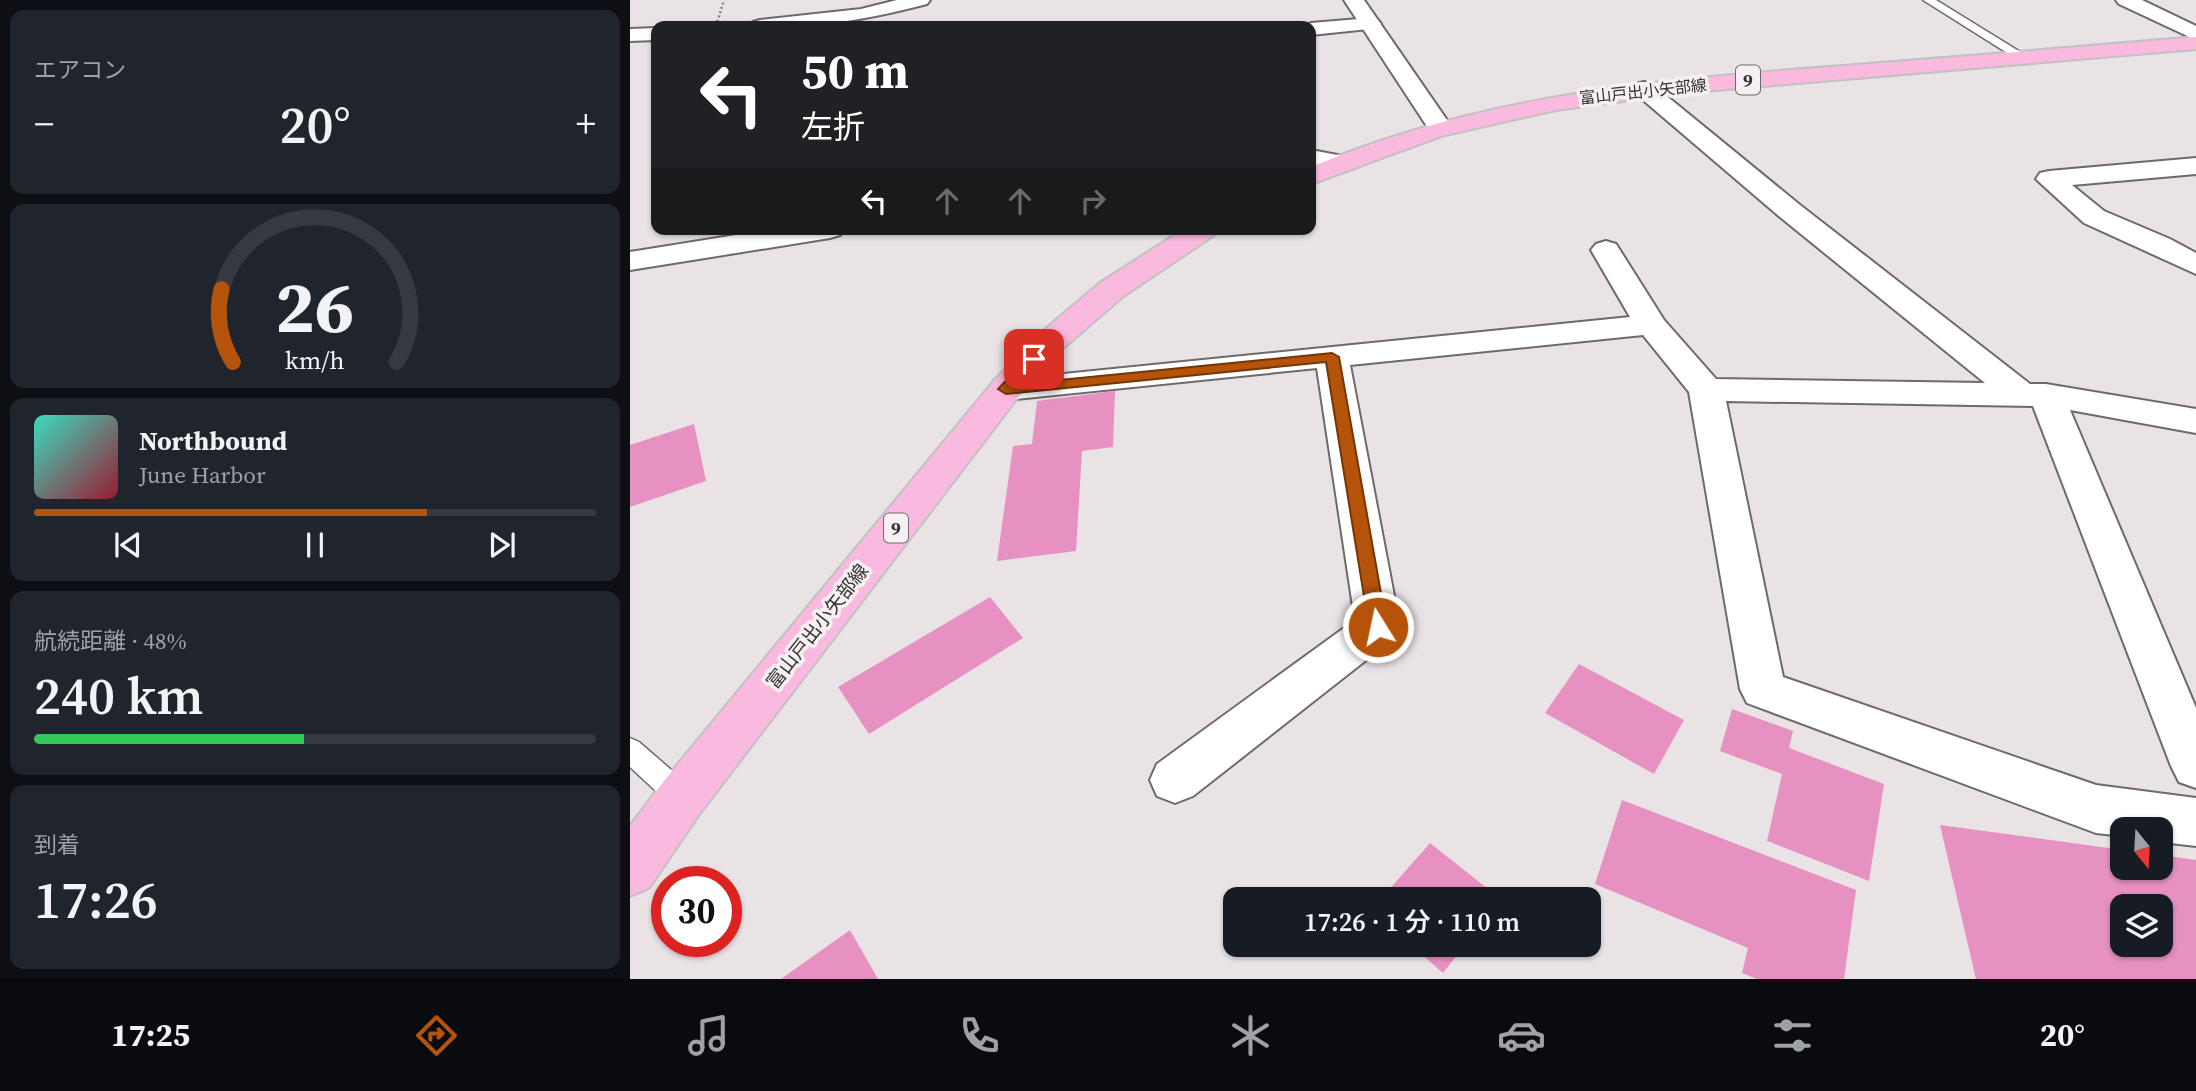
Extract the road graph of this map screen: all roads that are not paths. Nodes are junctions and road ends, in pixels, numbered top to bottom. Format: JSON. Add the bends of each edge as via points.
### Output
{"nodes":[{"id":1,"x":920,"y":0,"type":"edge"},
{"id":2,"x":1354,"y":0,"type":"edge"},
{"id":3,"x":1928,"y":0,"type":"edge"},
{"id":4,"x":2126,"y":0,"type":"edge"},
{"id":5,"x":862,"y":20,"type":"edge"},
{"id":6,"x":1371,"y":24,"type":"junction"},
{"id":7,"x":1316,"y":29,"type":"edge"},
{"id":8,"x":651,"y":34,"type":"edge"},
{"id":9,"x":2196,"y":34,"type":"edge"},
{"id":10,"x":630,"y":35,"type":"edge"},
{"id":11,"x":2196,"y":43,"type":"edge"},
{"id":12,"x":2024,"y":58,"type":"junction"},
{"id":13,"x":1644,"y":89,"type":"junction"},
{"id":14,"x":1439,"y":126,"type":"junction"},
{"id":15,"x":1316,"y":159,"type":"edge"},
{"id":16,"x":1339,"y":162,"type":"junction"},
{"id":17,"x":2196,"y":166,"type":"edge"},
{"id":18,"x":1316,"y":174,"type":"edge"},
{"id":19,"x":792,"y":235,"type":"edge"},
{"id":20,"x":1195,"y":235,"type":"edge"},
{"id":21,"x":1606,"y":250,"type":"dead end"},
{"id":22,"x":630,"y":261,"type":"edge"},
{"id":23,"x":2196,"y":265,"type":"edge"},
{"id":24,"x":1651,"y":325,"type":"junction"},
{"id":25,"x":1332,"y":357,"type":"junction"},
{"id":26,"x":1006,"y":389,"type":"junction"},
{"id":27,"x":1706,"y":390,"type":"junction"},
{"id":28,"x":2034,"y":395,"type":"junction"},
{"id":29,"x":2196,"y":421,"type":"edge"},
{"id":30,"x":630,"y":750,"type":"edge"},
{"id":31,"x":2196,"y":766,"type":"edge"},
{"id":32,"x":1175,"y":780,"type":"dead end"},
{"id":33,"x":682,"y":797,"type":"junction"},
{"id":34,"x":2196,"y":822,"type":"edge"},
{"id":35,"x":630,"y":870,"type":"edge"}],
"edges":[{"from":1,"to":5,"type":"street"},
{"from":2,"to":6,"type":"street"},
{"from":3,"to":12,"type":"lane"},
{"from":4,"to":9,"type":"street"},
{"from":6,"to":7,"type":"street"},
{"from":6,"to":14,"type":"street"},
{"from":8,"to":10,"type":"street"},
{"from":11,"to":12,"type":"main road","name":"富山戸出小矢部線","number":"9"},
{"from":12,"to":13,"type":"main road","name":"富山戸出小矢部線","number":"9"},
{"from":13,"to":14,"type":"main road","name":"富山戸出小矢部線","number":"9","via":[[1534,105]]},
{"from":13,"to":28,"type":"street","via":[[1790,211]]},
{"from":14,"to":16,"type":"main road","name":"富山戸出小矢部線","number":"9"},
{"from":15,"to":16,"type":"street"},
{"from":16,"to":18,"type":"main road","name":"富山戸出小矢部線","number":"9"},
{"from":17,"to":23,"type":"street","via":[[2049,179],[2094,217]]},
{"from":19,"to":22,"type":"street"},
{"from":20,"to":26,"type":"main road","name":"富山戸出小矢部線","number":"9","via":[[1111,290],[1048,344]]},
{"from":21,"to":24,"type":"street"},
{"from":24,"to":25,"type":"street"},
{"from":24,"to":27,"type":"street"},
{"from":25,"to":26,"type":"street"},
{"from":25,"to":32,"type":"street","via":[[1378,627]]},
{"from":26,"to":33,"type":"main road","name":"富山戸出小矢部線","number":"9"},
{"from":27,"to":28,"type":"street"},
{"from":27,"to":34,"type":"street","via":[[1763,689],[2096,809]]},
{"from":28,"to":29,"type":"street"},
{"from":28,"to":31,"type":"street"},
{"from":30,"to":33,"type":"lane"},
{"from":33,"to":35,"type":"main road","name":"富山戸出小矢部線","number":"9"}]}
